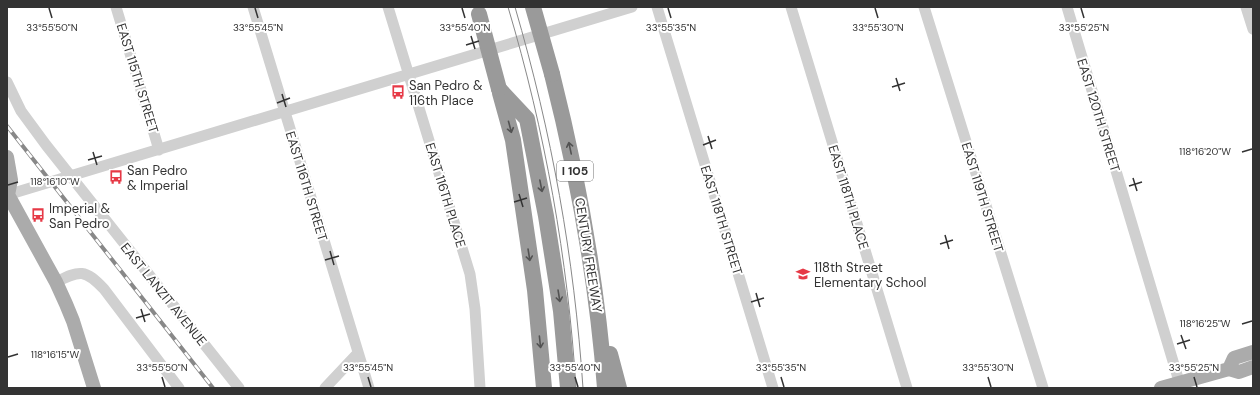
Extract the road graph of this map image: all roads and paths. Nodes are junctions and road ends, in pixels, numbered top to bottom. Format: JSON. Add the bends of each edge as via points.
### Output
{"nodes":[{"id":1,"x":116,"y":7,"type":"edge"},
{"id":2,"x":253,"y":7,"type":"edge"},
{"id":3,"x":388,"y":7,"type":"edge"},
{"id":4,"x":533,"y":7,"type":"edge"},
{"id":5,"x":632,"y":7,"type":"edge"},
{"id":6,"x":657,"y":7,"type":"edge"},
{"id":7,"x":791,"y":7,"type":"edge"},
{"id":8,"x":924,"y":7,"type":"edge"},
{"id":9,"x":1067,"y":7,"type":"edge"},
{"id":10,"x":1246,"y":7,"type":"edge"},
{"id":11,"x":478,"y":11,"type":"edge"},
{"id":12,"x":1253,"y":29,"type":"edge"},
{"id":13,"x":409,"y":74,"type":"junction"},
{"id":14,"x":7,"y":82,"type":"edge"},
{"id":15,"x":499,"y":89,"type":"junction"},
{"id":16,"x":285,"y":112,"type":"junction"},
{"id":17,"x":159,"y":150,"type":"junction"},
{"id":18,"x":7,"y":156,"type":"edge"},
{"id":19,"x":70,"y":176,"type":"junction"},
{"id":20,"x":7,"y":194,"type":"edge"},
{"id":21,"x":56,"y":282,"type":"junction"},
{"id":22,"x":598,"y":314,"type":"junction"},
{"id":23,"x":1253,"y":352,"type":"edge"},
{"id":24,"x":358,"y":353,"type":"junction"},
{"id":25,"x":1253,"y":367,"type":"edge"},
{"id":26,"x":1230,"y":369,"type":"junction"},
{"id":27,"x":543,"y":383,"type":"edge"},
{"id":28,"x":1180,"y":386,"type":"edge"},
{"id":29,"x":94,"y":388,"type":"edge"},
{"id":30,"x":179,"y":388,"type":"edge"},
{"id":31,"x":239,"y":388,"type":"edge"},
{"id":32,"x":325,"y":388,"type":"edge"},
{"id":33,"x":369,"y":388,"type":"edge"},
{"id":34,"x":480,"y":388,"type":"edge"},
{"id":35,"x":568,"y":388,"type":"edge"},
{"id":36,"x":605,"y":388,"type":"edge"},
{"id":37,"x":619,"y":388,"type":"edge"},
{"id":38,"x":773,"y":388,"type":"edge"},
{"id":39,"x":907,"y":388,"type":"edge"},
{"id":40,"x":1043,"y":388,"type":"edge"},
{"id":41,"x":1161,"y":388,"type":"edge"}],
"edges":[{"from":1,"to":17,"type":"street","name":"EAST 115TH STREET"},
{"from":2,"to":16,"type":"street","name":"EAST 116TH STREET"},
{"from":3,"to":13,"type":"street","name":"EAST 116TH PLACE"},
{"from":22,"to":4,"type":"highway","name":"CENTURY FREEWAY","number":"I 105","one_way":true,"bridge":true,"via":[[580,197],[552,74]]},
{"from":5,"to":13,"type":"street"},
{"from":6,"to":38,"type":"street","name":"EAST 118TH STREET"},
{"from":7,"to":39,"type":"street","name":"EAST 118TH PLACE"},
{"from":8,"to":40,"type":"street","name":"EAST 119TH STREET"},
{"from":9,"to":28,"type":"street","name":"EAST 120TH STREET"},
{"from":10,"to":12,"type":"street"},
{"from":11,"to":15,"type":"highway","bridge":true},
{"from":13,"to":16,"type":"street"},
{"from":13,"to":34,"type":"street","name":"EAST 116TH PLACE","via":[[470,274]]},
{"from":14,"to":19,"type":"street","name":"EAST LANZIT AVENUE","via":[[21,111]]},
{"from":15,"to":27,"type":"highway","one_way":true,"via":[[513,140],[535,290]]},
{"from":15,"to":35,"type":"highway","one_way":true,"via":[[527,120],[561,311]]},
{"from":16,"to":17,"type":"street"},
{"from":16,"to":24,"type":"street","name":"EAST 116TH STREET"},
{"from":17,"to":19,"type":"street"},
{"from":18,"to":20,"type":"main road","via":[[11,180]]},
{"from":19,"to":20,"type":"street"},
{"from":19,"to":31,"type":"street","name":"EAST LANZIT AVENUE"},
{"from":20,"to":21,"type":"main road"},
{"from":21,"to":29,"type":"main road","via":[[73,321]]},
{"from":21,"to":30,"type":"street","via":[[82,272],[93,277]]},
{"from":22,"to":36,"type":"highway","name":"CENTURY FREEWAY","number":"I 105"},
{"from":22,"to":37,"type":"highway"},
{"from":23,"to":26,"type":"main road","via":[[1234,358]]},
{"from":24,"to":32,"type":"street"},
{"from":24,"to":33,"type":"street","name":"EAST 116TH STREET"},
{"from":25,"to":26,"type":"main road","via":[[1239,372]]},
{"from":26,"to":28,"type":"main road"},
{"from":28,"to":41,"type":"main road"}]}
